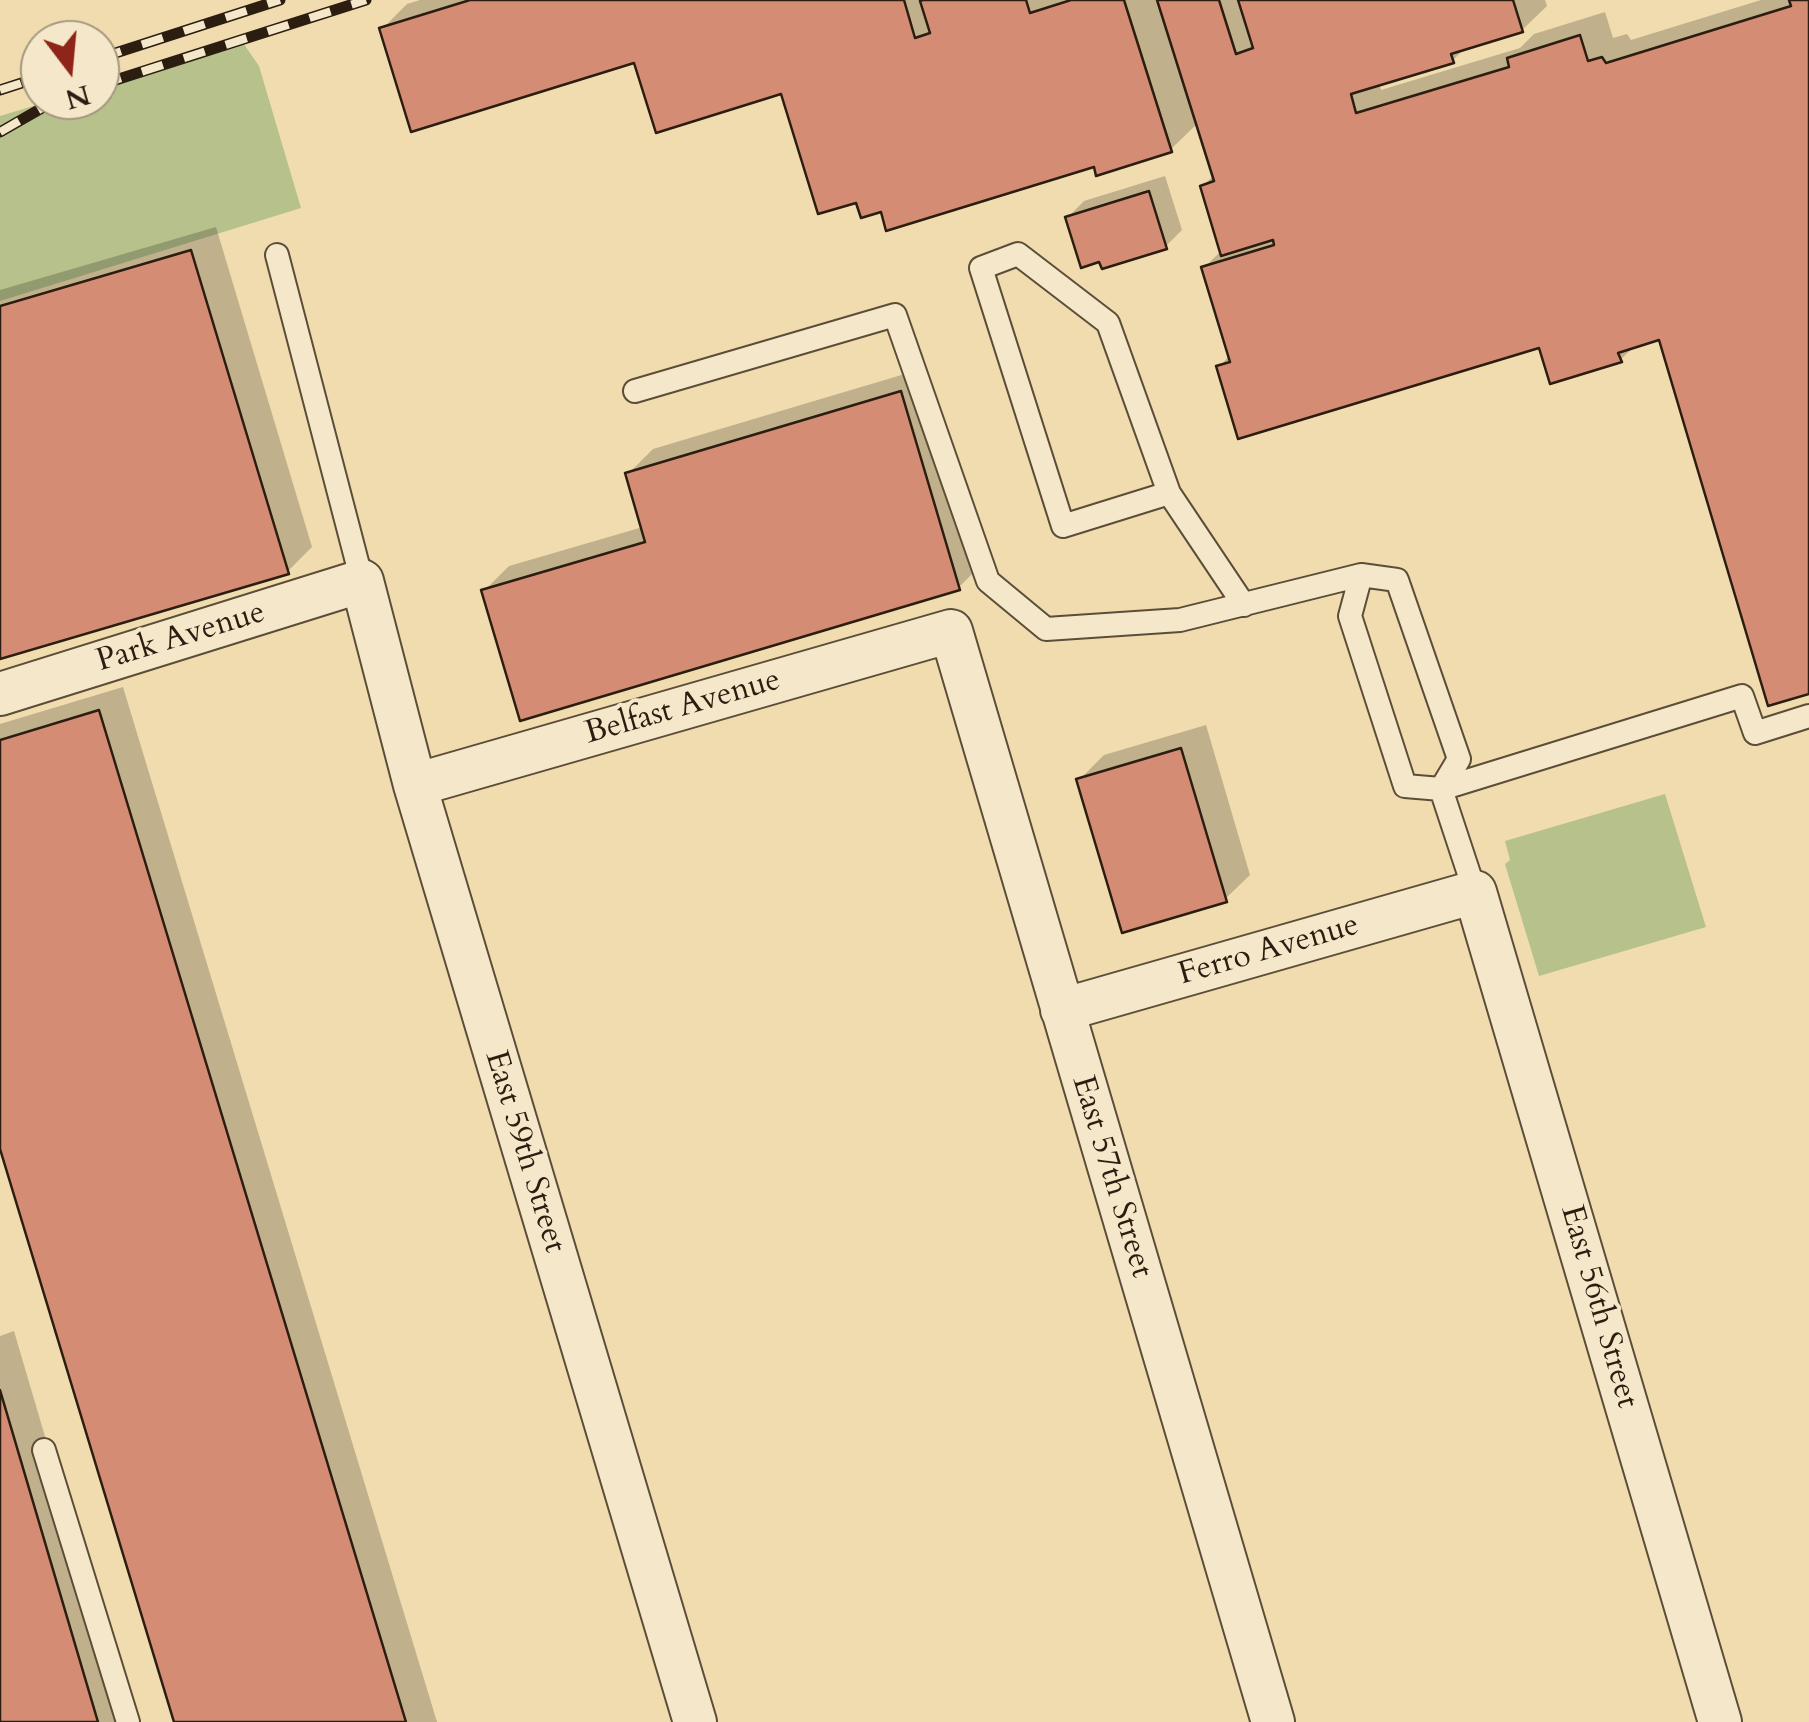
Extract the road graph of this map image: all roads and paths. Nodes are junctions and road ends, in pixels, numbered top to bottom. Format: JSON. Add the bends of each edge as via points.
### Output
{"nodes":[{"id":1,"x":277,"y":255,"type":"dead end"},
{"id":2,"x":634,"y":391,"type":"dead end"},
{"id":3,"x":1170,"y":492,"type":"junction"},
{"id":4,"x":1361,"y":575,"type":"junction"},
{"id":5,"x":362,"y":580,"type":"junction"},
{"id":6,"x":1244,"y":604,"type":"junction"},
{"id":7,"x":951,"y":631,"type":"joint"},
{"id":8,"x":0,"y":694,"type":"edge"},
{"id":9,"x":1809,"y":716,"type":"edge"},
{"id":10,"x":415,"y":786,"type":"junction"},
{"id":11,"x":1442,"y":789,"type":"junction"},
{"id":12,"x":1475,"y":892,"type":"junction"},
{"id":13,"x":1062,"y":1010,"type":"junction"},
{"id":14,"x":44,"y":1450,"type":"dead end"},
{"id":15,"x":128,"y":1722,"type":"edge"},
{"id":16,"x":695,"y":1722,"type":"edge"},
{"id":17,"x":1273,"y":1722,"type":"edge"},
{"id":18,"x":1720,"y":1722,"type":"edge"}],
"edges":[{"from":1,"to":5,"type":"lane"},
{"from":2,"to":6,"type":"lane","via":[[895,315],[988,581],[1046,629],[1180,620]]},
{"from":3,"to":3,"type":"lane","via":[[1108,323],[1018,254],[981,268],[1063,526]]},
{"from":3,"to":6,"type":"lane"},
{"from":4,"to":6,"type":"lane"},
{"from":4,"to":11,"type":"lane","via":[[1350,616],[1406,786]]},
{"from":4,"to":11,"type":"lane","via":[[1397,580],[1459,759]]},
{"from":5,"to":8,"type":"street","name":"Park Avenue"},
{"from":5,"to":10,"type":"street","name":"East 59th Street"},
{"from":7,"to":10,"type":"street","name":"Belfast Avenue"},
{"from":7,"to":13,"type":"street","name":"East 57th Street"},
{"from":9,"to":11,"type":"lane","via":[[1755,733],[1742,696]]},
{"from":10,"to":16,"type":"street","name":"East 59th Street"},
{"from":11,"to":12,"type":"lane"},
{"from":12,"to":13,"type":"street","name":"Ferro Avenue"},
{"from":12,"to":18,"type":"street","name":"East 56th Street"},
{"from":13,"to":17,"type":"street","name":"East 57th Street"},
{"from":14,"to":15,"type":"lane"}]}
